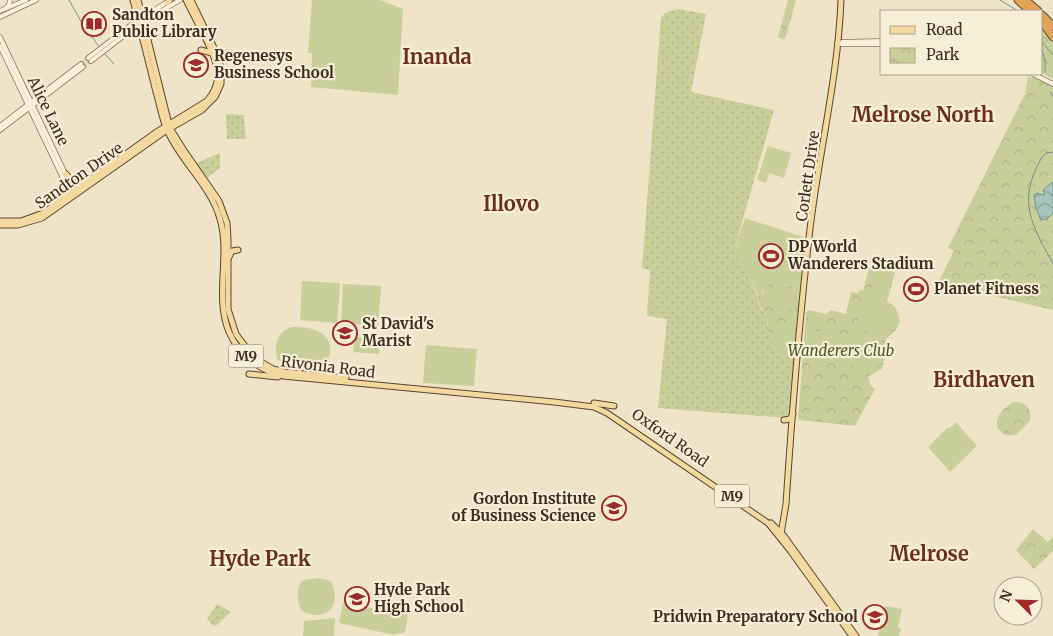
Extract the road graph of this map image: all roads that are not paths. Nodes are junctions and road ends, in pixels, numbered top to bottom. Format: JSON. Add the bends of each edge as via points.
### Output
{"nodes":[{"id":1,"x":10,"y":0,"type":"edge"},
{"id":2,"x":18,"y":0,"type":"edge"},
{"id":3,"x":26,"y":0,"type":"edge"},
{"id":4,"x":36,"y":0,"type":"edge"},
{"id":5,"x":133,"y":0,"type":"edge"},
{"id":6,"x":180,"y":0,"type":"edge"},
{"id":7,"x":186,"y":0,"type":"edge"},
{"id":8,"x":191,"y":0,"type":"edge"},
{"id":9,"x":841,"y":0,"type":"edge"},
{"id":10,"x":1018,"y":0,"type":"edge"},
{"id":11,"x":1025,"y":0,"type":"edge"},
{"id":12,"x":170,"y":1,"type":"edge"},
{"id":13,"x":138,"y":3,"type":"edge"},
{"id":14,"x":2,"y":10,"type":"edge"},
{"id":15,"x":1029,"y":10,"type":"edge"},
{"id":16,"x":1037,"y":10,"type":"edge"},
{"id":17,"x":151,"y":12,"type":"junction"},
{"id":18,"x":1043,"y":16,"type":"edge"},
{"id":19,"x":0,"y":17,"type":"edge"},
{"id":20,"x":141,"y":21,"type":"junction"},
{"id":21,"x":1043,"y":24,"type":"edge"},
{"id":22,"x":1053,"y":25,"type":"edge"},
{"id":23,"x":133,"y":28,"type":"junction"},
{"id":24,"x":141,"y":31,"type":"junction"},
{"id":25,"x":1053,"y":36,"type":"edge"},
{"id":26,"x":0,"y":37,"type":"edge"},
{"id":27,"x":206,"y":40,"type":"junction"},
{"id":28,"x":860,"y":41,"type":"junction"},
{"id":29,"x":880,"y":41,"type":"edge"},
{"id":30,"x":880,"y":41,"type":"edge"},
{"id":31,"x":839,"y":43,"type":"junction"},
{"id":32,"x":865,"y":44,"type":"junction"},
{"id":33,"x":2,"y":48,"type":"edge"},
{"id":34,"x":151,"y":52,"type":"junction"},
{"id":35,"x":213,"y":53,"type":"junction"},
{"id":36,"x":149,"y":62,"type":"junction"},
{"id":37,"x":1036,"y":75,"type":"edge"},
{"id":38,"x":1042,"y":75,"type":"edge"},
{"id":39,"x":1053,"y":82,"type":"edge"},
{"id":40,"x":26,"y":92,"type":"junction"},
{"id":41,"x":44,"y":92,"type":"junction"},
{"id":42,"x":31,"y":105,"type":"junction"},
{"id":43,"x":163,"y":108,"type":"junction"},
{"id":44,"x":22,"y":114,"type":"junction"},
{"id":45,"x":192,"y":117,"type":"junction"},
{"id":46,"x":181,"y":118,"type":"junction"},
{"id":47,"x":35,"y":119,"type":"junction"},
{"id":48,"x":0,"y":126,"type":"edge"},
{"id":49,"x":168,"y":127,"type":"junction"},
{"id":50,"x":0,"y":130,"type":"edge"},
{"id":51,"x":174,"y":136,"type":"junction"},
{"id":52,"x":144,"y":140,"type":"junction"},
{"id":53,"x":153,"y":140,"type":"junction"},
{"id":54,"x":179,"y":151,"type":"junction"},
{"id":55,"x":66,"y":174,"type":"junction"},
{"id":56,"x":88,"y":183,"type":"junction"},
{"id":57,"x":66,"y":185,"type":"junction"},
{"id":58,"x":73,"y":194,"type":"junction"},
{"id":59,"x":64,"y":203,"type":"junction"},
{"id":60,"x":52,"y":207,"type":"junction"},
{"id":61,"x":0,"y":221,"type":"edge"},
{"id":62,"x":0,"y":225,"type":"edge"},
{"id":63,"x":228,"y":239,"type":"junction"},
{"id":64,"x":228,"y":259,"type":"junction"},
{"id":65,"x":273,"y":369,"type":"junction"},
{"id":66,"x":249,"y":374,"type":"dead end"},
{"id":67,"x":283,"y":376,"type":"junction"},
{"id":68,"x":296,"y":377,"type":"junction"},
{"id":69,"x":594,"y":403,"type":"junction"},
{"id":70,"x":583,"y":404,"type":"junction"},
{"id":71,"x":614,"y":406,"type":"dead end"},
{"id":72,"x":794,"y":411,"type":"junction"},
{"id":73,"x":784,"y":420,"type":"dead end"},
{"id":74,"x":780,"y":526,"type":"junction"},
{"id":75,"x":783,"y":536,"type":"junction"},
{"id":76,"x":854,"y":635,"type":"edge"}],
"edges":[{"from":1,"to":14,"type":"street"},
{"from":2,"to":3,"type":"street"},
{"from":3,"to":14,"type":"street"},
{"from":4,"to":19,"type":"street"},
{"from":5,"to":20,"type":"main road","name":"Rivonia Road","number":"M9"},
{"from":6,"to":20,"type":"street"},
{"from":7,"to":27,"type":"main road"},
{"from":8,"to":45,"type":"main road","via":[[217,54],[222,73],[215,98]]},
{"from":9,"to":31,"type":"main road","name":"Corlett Drive"},
{"from":10,"to":15,"type":"highway"},
{"from":11,"to":16,"type":"highway"},
{"from":12,"to":17,"type":"street"},
{"from":13,"to":17,"type":"main road","via":[[144,13]]},
{"from":13,"to":20,"type":"main road","name":"Rivonia Road","number":"M9"},
{"from":17,"to":20,"type":"street"},
{"from":18,"to":22,"type":"highway"},
{"from":20,"to":23,"type":"street"},
{"from":20,"to":23,"type":"street","via":[[89,60]]},
{"from":20,"to":24,"type":"main road","name":"Rivonia Road","number":"M9"},
{"from":20,"to":34,"type":"main road","name":"Rivonia Road","number":"M9"},
{"from":21,"to":25,"type":"highway"},
{"from":23,"to":24,"type":"main road"},
{"from":24,"to":36,"type":"main road","name":"Rivonia Road","number":"M9"},
{"from":26,"to":33,"type":"street","name":"Alice Lane"},
{"from":27,"to":35,"type":"main road"},
{"from":27,"to":35,"type":"main road","via":[[202,50]]},
{"from":28,"to":29,"type":"street"},
{"from":28,"to":31,"type":"street"},
{"from":28,"to":32,"type":"street"},
{"from":30,"to":32,"type":"street"},
{"from":31,"to":32,"type":"street"},
{"from":31,"to":72,"type":"main road","name":"Corlett Drive","via":[[810,229]]},
{"from":31,"to":75,"type":"main road","name":"Corlett Drive","via":[[812,239]]},
{"from":33,"to":40,"type":"street","name":"Alice Lane"},
{"from":33,"to":42,"type":"street","name":"Alice Lane"},
{"from":34,"to":36,"type":"main road"},
{"from":34,"to":43,"type":"main road","name":"Rivonia Road","number":"M9","via":[[156,73],[163,77],[160,82]]},
{"from":35,"to":46,"type":"main road","via":[[218,75],[215,90],[203,105]]},
{"from":36,"to":43,"type":"main road","name":"Rivonia Road","number":"M9"},
{"from":37,"to":39,"type":"street"},
{"from":38,"to":39,"type":"street"},
{"from":40,"to":41,"type":"street","via":[[32,98]]},
{"from":40,"to":42,"type":"street","name":"Alice Lane"},
{"from":41,"to":42,"type":"street"},
{"from":41,"to":42,"type":"street","via":[[82,66]]},
{"from":42,"to":44,"type":"street"},
{"from":42,"to":47,"type":"street","name":"Alice Lane"},
{"from":42,"to":48,"type":"street"},
{"from":42,"to":55,"type":"street","name":"Alice Lane"},
{"from":43,"to":46,"type":"main road","via":[[172,118]]},
{"from":43,"to":49,"type":"main road","name":"Rivonia Road","number":"M9"},
{"from":43,"to":52,"type":"main road","via":[[162,122]]},
{"from":44,"to":47,"type":"street","via":[[30,114]]},
{"from":44,"to":50,"type":"street"},
{"from":45,"to":49,"type":"main road"},
{"from":45,"to":51,"type":"main road","via":[[176,128]]},
{"from":46,"to":49,"type":"main road"},
{"from":47,"to":57,"type":"street","name":"Alice Lane"},
{"from":49,"to":51,"type":"main road","name":"Rivonia Road","number":"M9"},
{"from":49,"to":52,"type":"main road","name":"Sandton Drive"},
{"from":49,"to":53,"type":"main road","name":"Sandton Drive"},
{"from":49,"to":54,"type":"main road","name":"Rivonia Road","number":"M9"},
{"from":51,"to":63,"type":"main road","name":"Rivonia Road","number":"M9","via":[[219,201],[227,223]]},
{"from":52,"to":56,"type":"main road","name":"Sandton Drive"},
{"from":53,"to":54,"type":"main road","via":[[167,138]]},
{"from":53,"to":56,"type":"main road","name":"Sandton Drive"},
{"from":54,"to":67,"type":"main road","name":"Rivonia Road","number":"M9","via":[[212,198],[221,222],[223,308],[229,332],[249,360]]},
{"from":55,"to":56,"type":"main road","via":[[76,184]]},
{"from":55,"to":58,"type":"street","name":"Alice Lane"},
{"from":56,"to":58,"type":"main road","name":"Sandton Drive"},
{"from":56,"to":59,"type":"main road","via":[[79,201]]},
{"from":57,"to":58,"type":"street","name":"Alice Lane"},
{"from":57,"to":60,"type":"main road","via":[[64,195]]},
{"from":58,"to":59,"type":"main road","name":"Sandton Drive"},
{"from":58,"to":60,"type":"main road","name":"Sandton Drive"},
{"from":59,"to":62,"type":"main road","name":"Sandton Drive","via":[[33,222],[18,226]]},
{"from":60,"to":61,"type":"main road","name":"Sandton Drive","via":[[26,220]]},
{"from":63,"to":64,"type":"main road","name":"Rivonia Road","number":"M9"},
{"from":63,"to":64,"type":"main road","via":[[236,250]]},
{"from":64,"to":65,"type":"main road","name":"Rivonia Road","number":"M9","via":[[232,325],[250,354]]},
{"from":65,"to":68,"type":"main road"},
{"from":65,"to":70,"type":"main road","name":"Rivonia Road","number":"M9"},
{"from":66,"to":67,"type":"main road"},
{"from":67,"to":68,"type":"main road","name":"Rivonia Road","number":"M9"},
{"from":68,"to":70,"type":"main road","name":"Rivonia Road","number":"M9"},
{"from":69,"to":70,"type":"main road","name":"Oxford Road","number":"M9"},
{"from":69,"to":71,"type":"main road"},
{"from":69,"to":74,"type":"main road","name":"Oxford Road","number":"M9"},
{"from":70,"to":75,"type":"main road","name":"Oxford Road","number":"M9","via":[[607,412]]},
{"from":72,"to":73,"type":"main road","via":[[790,419]]},
{"from":72,"to":74,"type":"main road","name":"Corlett Drive"},
{"from":74,"to":75,"type":"main road","name":"Oxford Road","number":"M9"},
{"from":75,"to":76,"type":"main road","name":"Oxford Road","number":"M9"}]}
